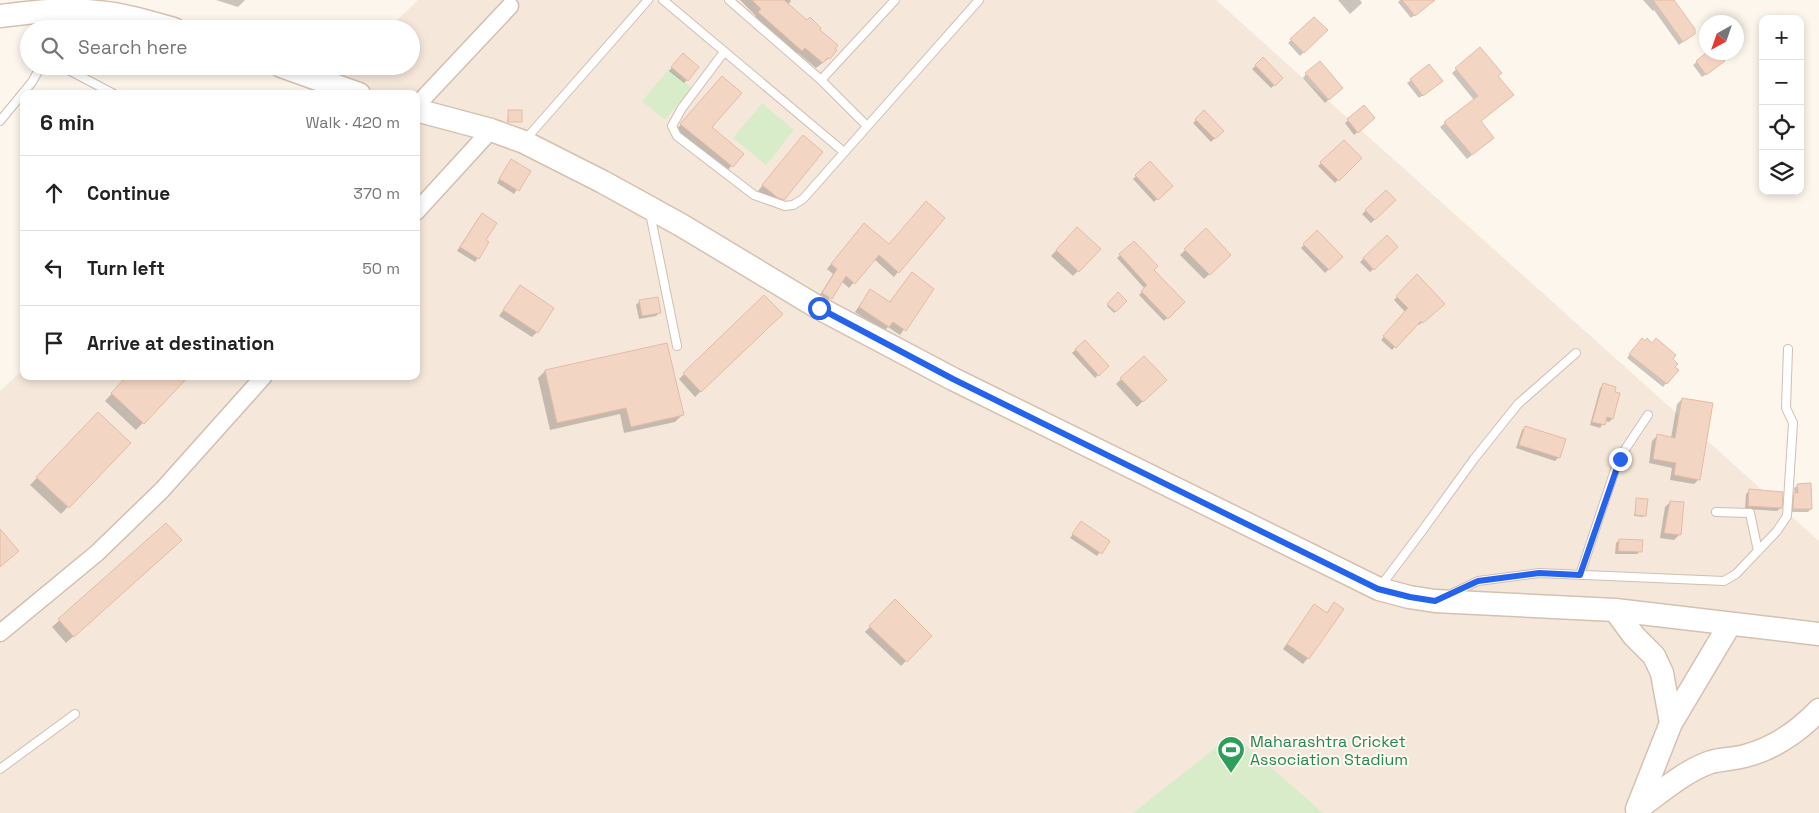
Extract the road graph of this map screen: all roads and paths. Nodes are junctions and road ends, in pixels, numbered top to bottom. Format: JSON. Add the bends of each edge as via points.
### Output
{"nodes":[{"id":1,"x":648,"y":0,"type":"edge"},
{"id":2,"x":663,"y":0,"type":"edge"},
{"id":3,"x":895,"y":0,"type":"edge"},
{"id":4,"x":979,"y":0,"type":"edge"},
{"id":5,"x":731,"y":1,"type":"edge"},
{"id":6,"x":510,"y":6,"type":"dead end"},
{"id":7,"x":0,"y":16,"type":"edge"},
{"id":8,"x":49,"y":20,"type":"edge"},
{"id":9,"x":134,"y":20,"type":"edge"},
{"id":10,"x":724,"y":52,"type":"junction"},
{"id":11,"x":36,"y":75,"type":"edge"},
{"id":12,"x":78,"y":75,"type":"edge"},
{"id":13,"x":306,"y":75,"type":"edge"},
{"id":14,"x":821,"y":80,"type":"junction"},
{"id":15,"x":25,"y":90,"type":"edge"},
{"id":16,"x":106,"y":90,"type":"edge"},
{"id":17,"x":348,"y":90,"type":"edge"},
{"id":18,"x":20,"y":97,"type":"edge"},
{"id":19,"x":420,"y":104,"type":"edge"},
{"id":20,"x":420,"y":109,"type":"edge"},
{"id":21,"x":0,"y":121,"type":"edge"},
{"id":22,"x":867,"y":126,"type":"junction"},
{"id":23,"x":491,"y":130,"type":"junction"},
{"id":24,"x":524,"y":142,"type":"junction"},
{"id":25,"x":844,"y":152,"type":"junction"},
{"id":26,"x":649,"y":207,"type":"junction"},
{"id":27,"x":420,"y":208,"type":"edge"},
{"id":28,"x":677,"y":346,"type":"dead end"},
{"id":29,"x":1788,"y":349,"type":"dead end"},
{"id":30,"x":1576,"y":353,"type":"dead end"},
{"id":31,"x":260,"y":380,"type":"edge"},
{"id":32,"x":1648,"y":414,"type":"dead end"},
{"id":33,"x":1716,"y":512,"type":"dead end"},
{"id":34,"x":1758,"y":551,"type":"junction"},
{"id":35,"x":1580,"y":575,"type":"junction"},
{"id":36,"x":1378,"y":589,"type":"junction"},
{"id":37,"x":1435,"y":601,"type":"junction"},
{"id":38,"x":1616,"y":610,"type":"junction"},
{"id":39,"x":1730,"y":624,"type":"junction"},
{"id":40,"x":0,"y":633,"type":"edge"},
{"id":41,"x":1813,"y":633,"type":"edge"},
{"id":42,"x":1819,"y":710,"type":"edge"},
{"id":43,"x":75,"y":714,"type":"dead end"},
{"id":44,"x":1671,"y":722,"type":"junction"},
{"id":45,"x":0,"y":768,"type":"edge"},
{"id":46,"x":1636,"y":811,"type":"edge"}],
"edges":[{"from":1,"to":24,"type":"lane"},
{"from":2,"to":10,"type":"lane"},
{"from":3,"to":14,"type":"lane"},
{"from":4,"to":22,"type":"lane"},
{"from":5,"to":14,"type":"lane"},
{"from":6,"to":19,"type":"street"},
{"from":7,"to":8,"type":"street"},
{"from":8,"to":9,"type":"street","via":[[99,12]]},
{"from":10,"to":25,"type":"lane"},
{"from":10,"to":25,"type":"lane","via":[[682,108],[672,126],[677,136],[754,195],[786,206],[802,199]]},
{"from":11,"to":15,"type":"lane"},
{"from":12,"to":16,"type":"lane"},
{"from":13,"to":17,"type":"street"},
{"from":14,"to":22,"type":"lane"},
{"from":18,"to":21,"type":"lane"},
{"from":20,"to":23,"type":"street"},
{"from":22,"to":25,"type":"lane"},
{"from":23,"to":24,"type":"street"},
{"from":23,"to":27,"type":"street"},
{"from":24,"to":26,"type":"street"},
{"from":26,"to":28,"type":"lane"},
{"from":26,"to":36,"type":"street","via":[[819,308],[953,379]]},
{"from":29,"to":34,"type":"lane","via":[[1786,408],[1793,424],[1787,516]]},
{"from":30,"to":36,"type":"lane","via":[[1518,404]]},
{"from":31,"to":40,"type":"street","via":[[162,490],[96,553]]},
{"from":32,"to":35,"type":"lane","via":[[1615,470]]},
{"from":33,"to":34,"type":"lane","via":[[1750,513]]},
{"from":34,"to":35,"type":"lane","via":[[1736,574],[1724,581]]},
{"from":35,"to":37,"type":"lane","via":[[1539,573],[1478,581]]},
{"from":36,"to":37,"type":"street"},
{"from":37,"to":38,"type":"street"},
{"from":38,"to":39,"type":"street"},
{"from":38,"to":44,"type":"street","via":[[1634,636],[1654,656],[1662,673]]},
{"from":39,"to":41,"type":"street"},
{"from":39,"to":44,"type":"street"},
{"from":42,"to":46,"type":"street","via":[[1802,728],[1777,744],[1746,756],[1712,762],[1690,772]]},
{"from":43,"to":45,"type":"lane"},
{"from":44,"to":46,"type":"street"}]}
